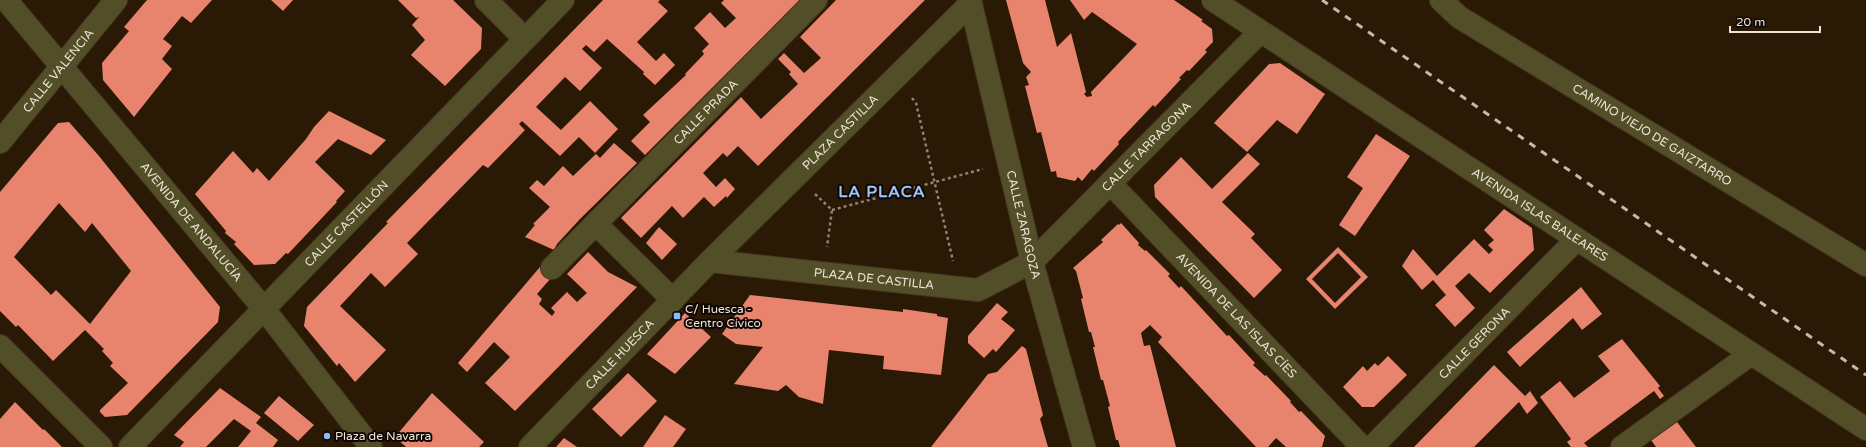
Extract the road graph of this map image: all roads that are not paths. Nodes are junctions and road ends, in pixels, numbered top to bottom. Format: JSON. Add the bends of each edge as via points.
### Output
{"nodes":[{"id":1,"x":6,"y":0,"type":"edge"},
{"id":2,"x":116,"y":0,"type":"edge"},
{"id":3,"x":486,"y":0,"type":"edge"},
{"id":4,"x":563,"y":0,"type":"edge"},
{"id":5,"x":816,"y":0,"type":"edge"},
{"id":6,"x":1213,"y":0,"type":"edge"},
{"id":7,"x":1441,"y":0,"type":"edge"},
{"id":8,"x":970,"y":2,"type":"edge"},
{"id":9,"x":1260,"y":32,"type":"junction"},
{"id":10,"x":525,"y":39,"type":"junction"},
{"id":11,"x":62,"y":67,"type":"junction"},
{"id":12,"x":0,"y":142,"type":"edge"},
{"id":13,"x":1110,"y":183,"type":"junction"},
{"id":14,"x":596,"y":224,"type":"junction"},
{"id":15,"x":1577,"y":239,"type":"junction"},
{"id":16,"x":710,"y":261,"type":"junction"},
{"id":17,"x":1032,"y":262,"type":"junction"},
{"id":18,"x":1866,"y":265,"type":"edge"},
{"id":19,"x":552,"y":268,"type":"dead end"},
{"id":20,"x":673,"y":300,"type":"junction"},
{"id":21,"x":264,"y":309,"type":"junction"},
{"id":22,"x":0,"y":346,"type":"edge"},
{"id":23,"x":1751,"y":354,"type":"junction"},
{"id":24,"x":1866,"y":429,"type":"edge"},
{"id":25,"x":101,"y":447,"type":"edge"},
{"id":26,"x":130,"y":447,"type":"edge"},
{"id":27,"x":371,"y":447,"type":"edge"},
{"id":28,"x":530,"y":447,"type":"edge"},
{"id":29,"x":1084,"y":447,"type":"edge"},
{"id":30,"x":1362,"y":447,"type":"edge"},
{"id":31,"x":1372,"y":447,"type":"edge"},
{"id":32,"x":1622,"y":447,"type":"edge"}],
"edges":[{"from":1,"to":11,"type":"street","name":"AVENIDA DE ANDALUCÍA"},
{"from":2,"to":11,"type":"street","name":"CALLE VALENCIA"},
{"from":3,"to":10,"type":"street"},
{"from":4,"to":10,"type":"street","name":"CALLE CASTELLÓN"},
{"from":5,"to":14,"type":"street","name":"CALLE PRADA"},
{"from":6,"to":9,"type":"street","name":"AVENIDA ISLAS BALEARES"},
{"from":7,"to":18,"type":"street","name":"CAMINO VIEJO DE GAIZTARRO","via":[[1459,17]]},
{"from":8,"to":16,"type":"street","name":"PLAZA CASTILLA"},
{"from":8,"to":17,"type":"street","name":"CALLE ZARAGOZA"},
{"from":9,"to":13,"type":"street","name":"CALLE TARRAGONA"},
{"from":9,"to":15,"type":"street","name":"AVENIDA ISLAS BALEARES"},
{"from":10,"to":21,"type":"street","name":"CALLE CASTELLÓN"},
{"from":11,"to":12,"type":"street","name":"CALLE VALENCIA"},
{"from":11,"to":21,"type":"street","name":"AVENIDA DE ANDALUCÍA"},
{"from":13,"to":17,"type":"street","name":"CALLE TARRAGONA"},
{"from":13,"to":30,"type":"street","name":"AVENIDA DE LAS ISLAS CÍES"},
{"from":14,"to":19,"type":"street","name":"CALLE PRADA"},
{"from":14,"to":20,"type":"street"},
{"from":15,"to":23,"type":"street","name":"AVENIDA ISLAS BALEARES"},
{"from":15,"to":31,"type":"street","name":"CALLE GERONA"},
{"from":16,"to":17,"type":"street","name":"PLAZA DE CASTILLA","via":[[978,290]]},
{"from":16,"to":20,"type":"street","name":"CALLE HUESCA"},
{"from":17,"to":29,"type":"street","name":"CALLE ZARAGOZA"},
{"from":20,"to":28,"type":"street","name":"CALLE HUESCA"},
{"from":21,"to":26,"type":"street","name":"CALLE CASTELLÓN"},
{"from":21,"to":27,"type":"street","name":"AVENIDA DE ANDALUCÍA"},
{"from":22,"to":25,"type":"street"},
{"from":23,"to":24,"type":"street","name":"AVENIDA ISLAS BALEARES"},
{"from":23,"to":32,"type":"street"}]}
